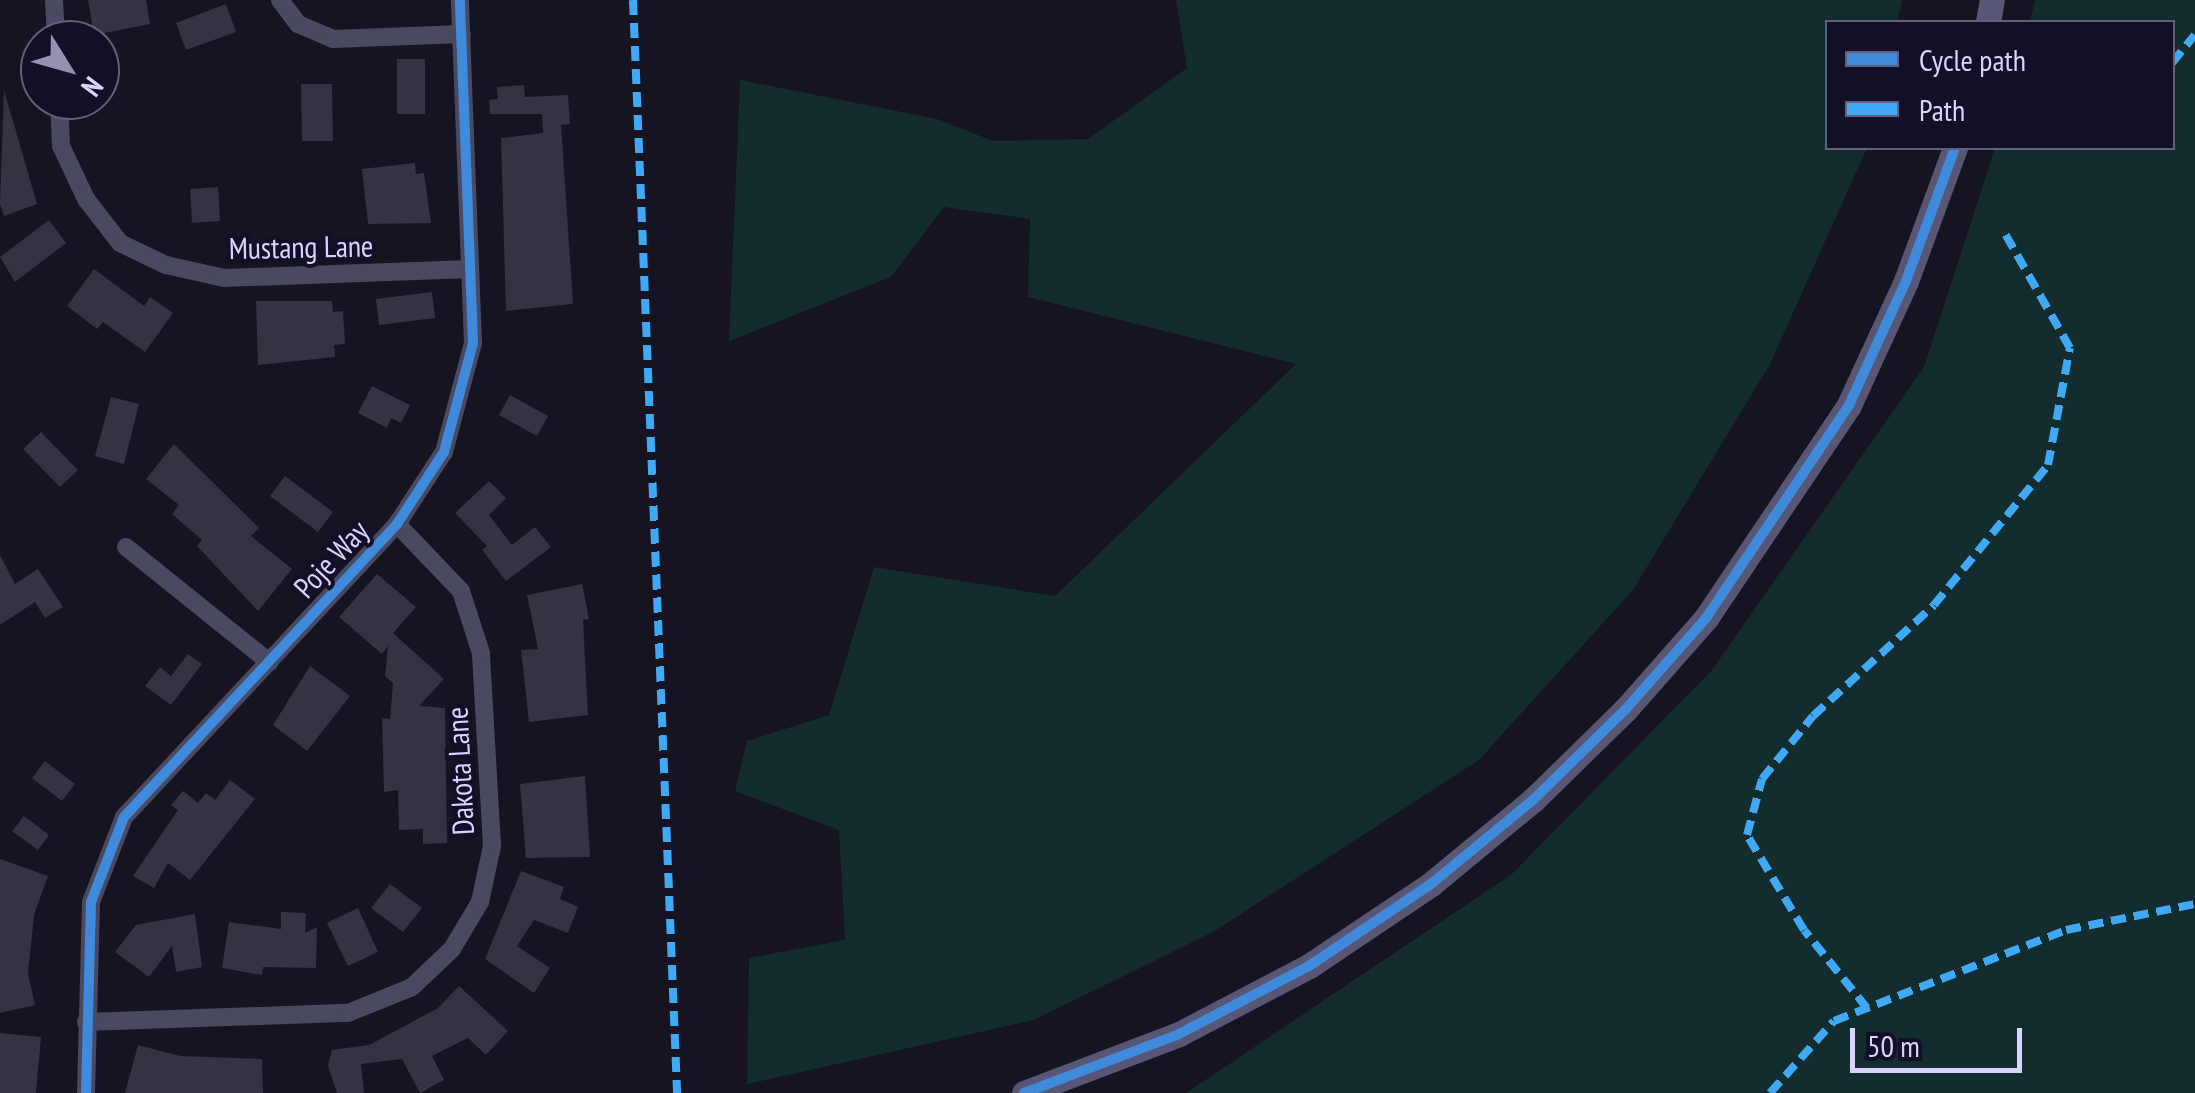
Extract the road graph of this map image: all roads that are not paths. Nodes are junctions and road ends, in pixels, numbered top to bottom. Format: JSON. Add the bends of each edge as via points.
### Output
{"nodes":[{"id":1,"x":280,"y":0,"type":"edge"},
{"id":2,"x":460,"y":0,"type":"edge"},
{"id":3,"x":462,"y":34,"type":"junction"},
{"id":4,"x":59,"y":120,"type":"edge"},
{"id":5,"x":1953,"y":150,"type":"edge"},
{"id":6,"x":470,"y":269,"type":"junction"},
{"id":7,"x":397,"y":524,"type":"junction"},
{"id":8,"x":126,"y":547,"type":"dead end"},
{"id":9,"x":269,"y":662,"type":"junction"},
{"id":10,"x":86,"y":1022,"type":"junction"},
{"id":11,"x":86,"y":1093,"type":"edge"},
{"id":12,"x":1024,"y":1093,"type":"edge"}],
"edges":[{"from":1,"to":3,"type":"street","via":[[298,24],[333,39]]},
{"from":2,"to":3,"type":"street","name":"Poje Way"},
{"from":3,"to":6,"type":"street","name":"Poje Way"},
{"from":4,"to":6,"type":"street","name":"Mustang Lane","via":[[60,146],[86,199],[120,242],[166,265],[224,278]]},
{"from":5,"to":12,"type":"main road","via":[[1906,282],[1849,405],[1706,618],[1625,710],[1534,800],[1431,884],[1308,966],[1179,1034]]},
{"from":6,"to":7,"type":"street","name":"Poje Way","via":[[473,343],[444,452]]},
{"from":7,"to":9,"type":"street","name":"Poje Way"},
{"from":7,"to":10,"type":"street","name":"Dakota Lane","via":[[460,591],[481,653],[492,846],[480,902],[452,949],[412,987],[348,1014]]},
{"from":8,"to":9,"type":"street"},
{"from":9,"to":10,"type":"street","name":"Poje Way","via":[[124,818],[91,902]]},
{"from":10,"to":11,"type":"street","name":"Poje Way"}]}
